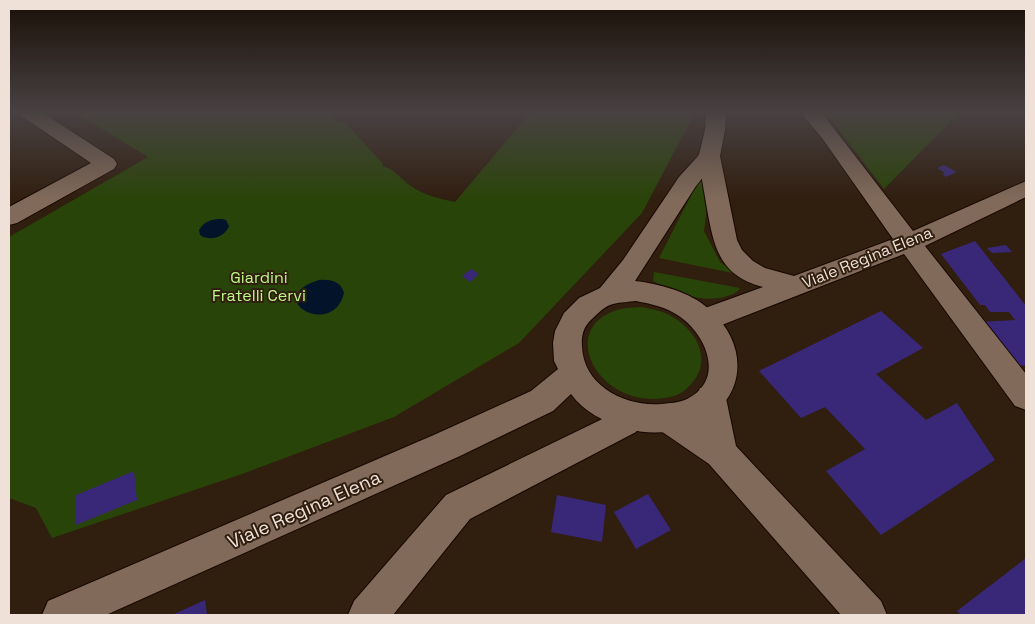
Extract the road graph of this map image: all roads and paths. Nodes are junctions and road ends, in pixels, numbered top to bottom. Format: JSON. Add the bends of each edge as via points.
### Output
{"nodes":[{"id":1,"x":73,"y":142,"type":"edge"},
{"id":2,"x":712,"y":142,"type":"edge"},
{"id":3,"x":836,"y":142,"type":"edge"},
{"id":4,"x":709,"y":156,"type":"junction"},
{"id":5,"x":1023,"y":192,"type":"edge"},
{"id":6,"x":9,"y":217,"type":"edge"},
{"id":7,"x":909,"y":243,"type":"junction"},
{"id":8,"x":626,"y":284,"type":"junction"},
{"id":9,"x":795,"y":286,"type":"junction"},
{"id":10,"x":704,"y":320,"type":"junction"},
{"id":11,"x":581,"y":385,"type":"junction"},
{"id":12,"x":711,"y":398,"type":"junction"},
{"id":13,"x":1026,"y":398,"type":"edge"},
{"id":14,"x":669,"y":419,"type":"junction"},
{"id":15,"x":625,"y":422,"type":"dead end"},
{"id":16,"x":721,"y":454,"type":"junction"},
{"id":17,"x":62,"y":615,"type":"edge"},
{"id":18,"x":368,"y":615,"type":"edge"},
{"id":19,"x":867,"y":615,"type":"edge"}],
"edges":[{"from":1,"to":6,"type":"street","via":[[106,164]]},
{"from":2,"to":4,"type":"street"},
{"from":3,"to":7,"type":"street"},
{"from":4,"to":8,"type":"street","via":[[687,182]]},
{"from":4,"to":9,"type":"street","via":[[725,240],[731,255],[757,276]]},
{"from":5,"to":7,"type":"street","name":"Viale Regina Elena"},
{"from":7,"to":9,"type":"street","name":"Viale Regina Elena"},
{"from":7,"to":13,"type":"street"},
{"from":8,"to":10,"type":"street","via":[[673,299]]},
{"from":8,"to":11,"type":"street","via":[[586,306],[571,324],[566,348]]},
{"from":9,"to":10,"type":"street","name":"Viale Regina Elena"},
{"from":10,"to":12,"type":"street","via":[[717,338],[724,359],[722,379]]},
{"from":11,"to":14,"type":"street","via":[[609,409],[632,417]]},
{"from":11,"to":17,"type":"street","name":"Viale Regina Elena"},
{"from":12,"to":14,"type":"street","via":[[693,412]]},
{"from":12,"to":16,"type":"street"},
{"from":14,"to":16,"type":"street"},
{"from":15,"to":18,"type":"street","via":[[458,507]]},
{"from":16,"to":19,"type":"street"}]}
